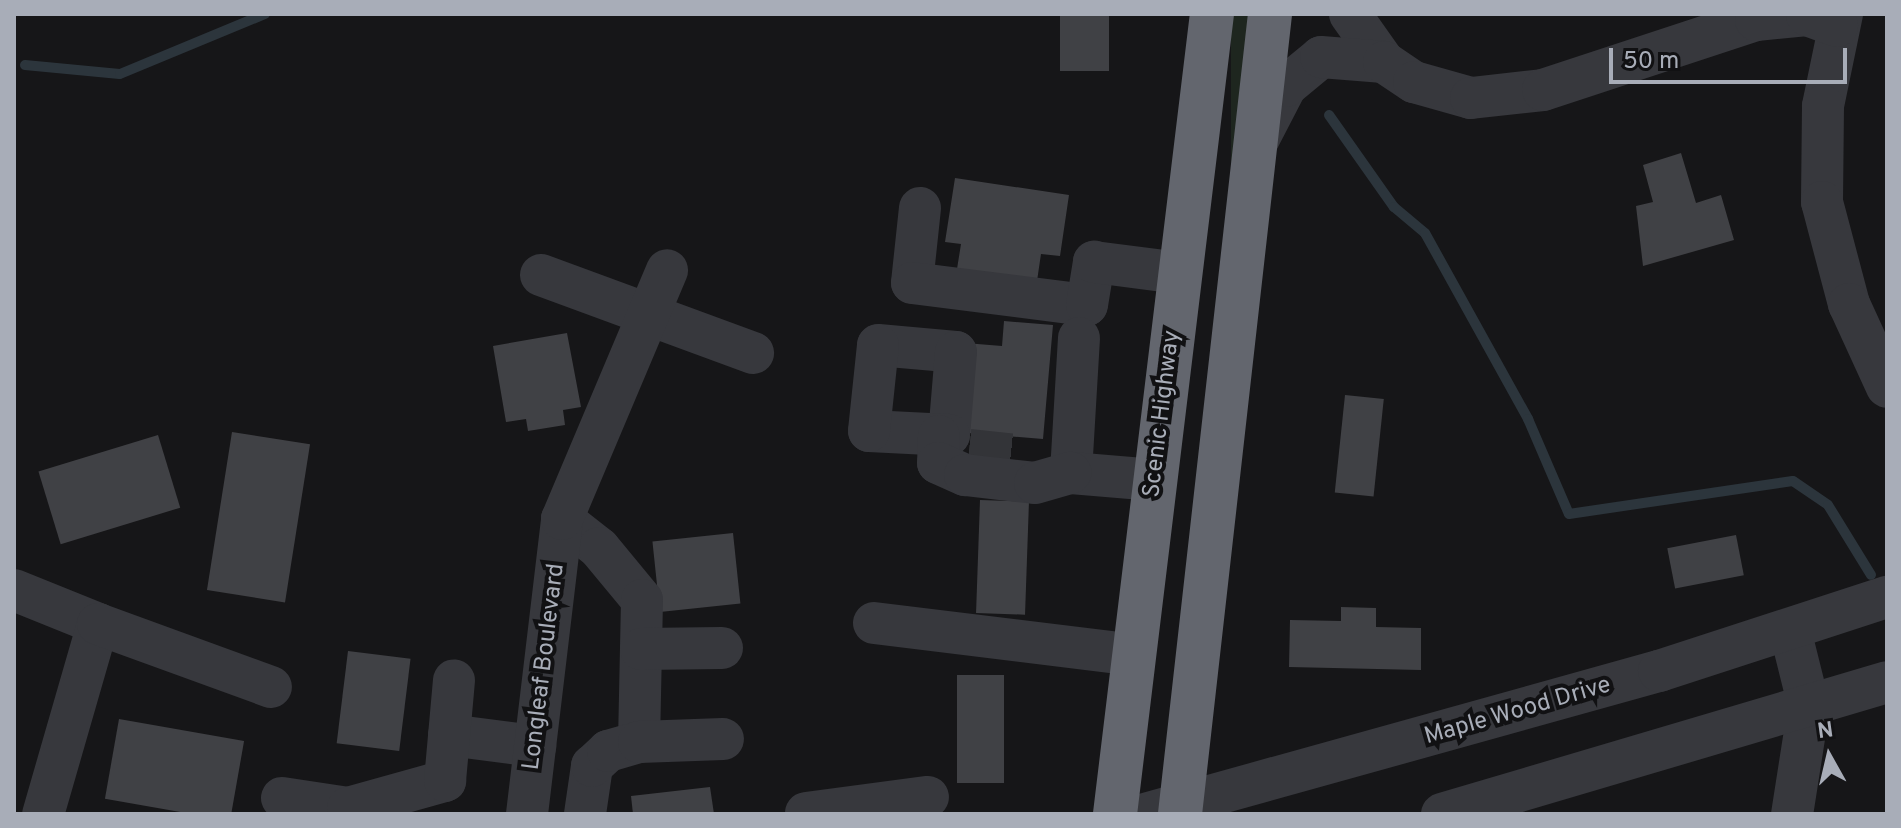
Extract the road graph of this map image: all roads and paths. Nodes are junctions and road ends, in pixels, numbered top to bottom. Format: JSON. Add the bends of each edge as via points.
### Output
{"nodes":[{"id":1,"x":1212,"y":14,"type":"edge"},
{"id":2,"x":1270,"y":14,"type":"edge"},
{"id":3,"x":1350,"y":14,"type":"edge"},
{"id":4,"x":1840,"y":20,"type":"edge"},
{"id":5,"x":1384,"y":62,"type":"junction"},
{"id":6,"x":1255,"y":146,"type":"junction"},
{"id":7,"x":920,"y":208,"type":"dead end"},
{"id":8,"x":667,"y":270,"type":"dead end"},
{"id":9,"x":1180,"y":273,"type":"junction"},
{"id":10,"x":541,"y":275,"type":"dead end"},
{"id":11,"x":649,"y":315,"type":"junction"},
{"id":12,"x":1079,"y":338,"type":"dead end"},
{"id":13,"x":753,"y":353,"type":"dead end"},
{"id":14,"x":1887,"y":387,"type":"edge"},
{"id":15,"x":949,"y":450,"type":"dead end"},
{"id":16,"x":1016,"y":455,"type":"tunnel mouth"},
{"id":17,"x":1071,"y":473,"type":"junction"},
{"id":18,"x":1155,"y":480,"type":"junction"},
{"id":19,"x":562,"y":519,"type":"junction"},
{"id":20,"x":14,"y":590,"type":"edge"},
{"id":21,"x":1887,"y":597,"type":"edge"},
{"id":22,"x":874,"y":623,"type":"dead end"},
{"id":23,"x":98,"y":624,"type":"junction"},
{"id":24,"x":1790,"y":630,"type":"junction"},
{"id":25,"x":722,"y":648,"type":"dead end"},
{"id":26,"x":641,"y":649,"type":"junction"},
{"id":27,"x":1134,"y":655,"type":"junction"},
{"id":28,"x":454,"y":680,"type":"dead end"},
{"id":29,"x":1887,"y":682,"type":"edge"},
{"id":30,"x":271,"y":687,"type":"dead end"},
{"id":31,"x":1809,"y":706,"type":"junction"},
{"id":32,"x":449,"y":735,"type":"junction"},
{"id":33,"x":723,"y":739,"type":"dead end"},
{"id":34,"x":639,"y":742,"type":"junction"},
{"id":35,"x":535,"y":746,"type":"junction"},
{"id":36,"x":928,"y":797,"type":"dead end"},
{"id":37,"x":282,"y":798,"type":"dead end"},
{"id":38,"x":875,"y":809,"type":"edge"},
{"id":39,"x":1169,"y":811,"type":"edge"},
{"id":40,"x":806,"y":813,"type":"edge"},
{"id":41,"x":43,"y":814,"type":"edge"},
{"id":42,"x":527,"y":814,"type":"edge"},
{"id":43,"x":585,"y":814,"type":"edge"},
{"id":44,"x":1115,"y":814,"type":"edge"},
{"id":45,"x":1442,"y":814,"type":"edge"},
{"id":46,"x":1792,"y":814,"type":"edge"}],
"edges":[{"from":1,"to":9,"type":"highway","name":"Scenic Highway"},
{"from":2,"to":6,"type":"highway"},
{"from":3,"to":5,"type":"street"},
{"from":4,"to":5,"type":"street","via":[[1807,15],[1756,20],[1543,90],[1471,98],[1414,82]]},
{"from":4,"to":14,"type":"street","via":[[1823,106],[1822,202],[1849,304]]},
{"from":5,"to":6,"type":"street","via":[[1347,54],[1303,67]]},
{"from":6,"to":39,"type":"highway"},
{"from":7,"to":9,"type":"street","via":[[912,283],[1087,305],[1094,262]]},
{"from":8,"to":11,"type":"street","name":"Longleaf Boulevard"},
{"from":9,"to":18,"type":"highway","name":"Scenic Highway"},
{"from":10,"to":11,"type":"street"},
{"from":11,"to":13,"type":"street"},
{"from":11,"to":19,"type":"street","name":"Longleaf Boulevard"},
{"from":12,"to":17,"type":"street"},
{"from":15,"to":17,"type":"street","via":[[965,475],[1035,483]]},
{"from":16,"to":17,"type":"street"},
{"from":17,"to":18,"type":"street"},
{"from":18,"to":27,"type":"highway","name":"Scenic Highway"},
{"from":19,"to":26,"type":"street","via":[[599,548],[642,600]]},
{"from":19,"to":35,"type":"street","name":"Longleaf Boulevard"},
{"from":20,"to":23,"type":"street"},
{"from":21,"to":24,"type":"street","name":"Maple Wood Drive"},
{"from":22,"to":27,"type":"street"},
{"from":23,"to":30,"type":"street"},
{"from":23,"to":41,"type":"street"},
{"from":24,"to":31,"type":"street"},
{"from":24,"to":39,"type":"street","name":"Maple Wood Drive"},
{"from":25,"to":26,"type":"street"},
{"from":26,"to":34,"type":"street"},
{"from":27,"to":44,"type":"highway","name":"Scenic Highway"},
{"from":28,"to":32,"type":"street"},
{"from":29,"to":31,"type":"street"},
{"from":31,"to":45,"type":"street"},
{"from":31,"to":46,"type":"street"},
{"from":32,"to":35,"type":"street"},
{"from":32,"to":37,"type":"street","via":[[445,781],[348,808]]},
{"from":33,"to":34,"type":"street"},
{"from":34,"to":43,"type":"street","via":[[608,751],[592,766]]},
{"from":35,"to":42,"type":"street","name":"Longleaf Boulevard"},
{"from":36,"to":38,"type":"street"},
{"from":38,"to":40,"type":"street"}]}
